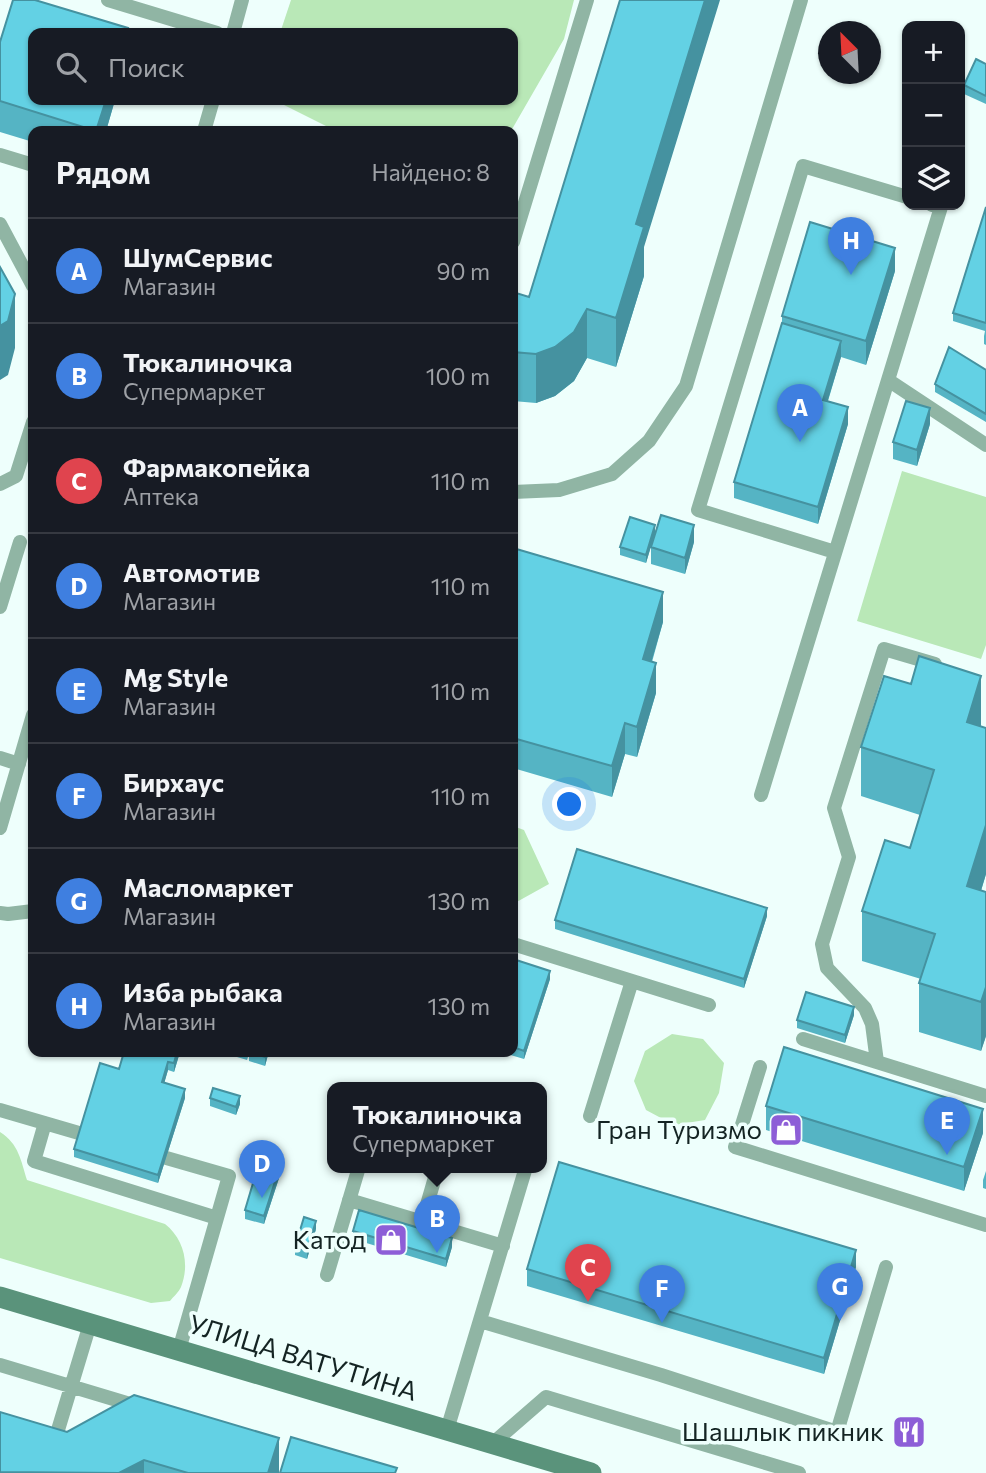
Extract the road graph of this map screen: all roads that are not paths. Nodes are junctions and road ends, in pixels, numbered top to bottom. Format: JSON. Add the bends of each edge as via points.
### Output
{"nodes":[{"id":1,"x":108,"y":0,"type":"edge"},
{"id":2,"x":243,"y":0,"type":"edge"},
{"id":3,"x":587,"y":0,"type":"edge"},
{"id":4,"x":801,"y":0,"type":"edge"},
{"id":5,"x":200,"y":28,"type":"edge"},
{"id":6,"x":235,"y":28,"type":"edge"},
{"id":7,"x":212,"y":105,"type":"edge"},
{"id":8,"x":205,"y":126,"type":"edge"},
{"id":9,"x":0,"y":155,"type":"edge"},
{"id":10,"x":28,"y":163,"type":"edge"},
{"id":11,"x":902,"y":196,"type":"edge"},
{"id":12,"x":939,"y":210,"type":"edge"},
{"id":13,"x":0,"y":224,"type":"edge"},
{"id":14,"x":518,"y":226,"type":"edge"},
{"id":15,"x":28,"y":277,"type":"edge"},
{"id":16,"x":888,"y":380,"type":"junction"},
{"id":17,"x":28,"y":438,"type":"edge"},
{"id":18,"x":986,"y":445,"type":"edge"},
{"id":19,"x":0,"y":484,"type":"edge"},
{"id":20,"x":518,"y":492,"type":"edge"},
{"id":21,"x":20,"y":542,"type":"dead end"},
{"id":22,"x":835,"y":552,"type":"junction"},
{"id":23,"x":0,"y":607,"type":"edge"},
{"id":24,"x":950,"y":669,"type":"edge"},
{"id":25,"x":28,"y":732,"type":"edge"},
{"id":26,"x":0,"y":758,"type":"edge"},
{"id":27,"x":19,"y":764,"type":"junction"},
{"id":28,"x":761,"y":795,"type":"dead end"},
{"id":29,"x":0,"y":828,"type":"edge"},
{"id":30,"x":28,"y":912,"type":"edge"},
{"id":31,"x":0,"y":913,"type":"edge"},
{"id":32,"x":518,"y":946,"type":"edge"},
{"id":33,"x":632,"y":981,"type":"junction"},
{"id":34,"x":709,"y":1005,"type":"dead end"},
{"id":35,"x":803,"y":1039,"type":"dead end"},
{"id":36,"x":877,"y":1062,"type":"junction"},
{"id":37,"x":760,"y":1067,"type":"dead end"},
{"id":38,"x":986,"y":1096,"type":"edge"},
{"id":39,"x":0,"y":1110,"type":"edge"},
{"id":40,"x":590,"y":1116,"type":"dead end"},
{"id":41,"x":46,"y":1123,"type":"junction"},
{"id":42,"x":111,"y":1142,"type":"edge"},
{"id":43,"x":137,"y":1150,"type":"edge"},
{"id":44,"x":357,"y":1173,"type":"edge"},
{"id":45,"x":436,"y":1173,"type":"edge"},
{"id":46,"x":524,"y":1173,"type":"edge"},
{"id":47,"x":349,"y":1200,"type":"junction"},
{"id":48,"x":217,"y":1218,"type":"junction"},
{"id":49,"x":422,"y":1222,"type":"junction"},
{"id":50,"x":986,"y":1225,"type":"edge"},
{"id":51,"x":503,"y":1246,"type":"junction"},
{"id":52,"x":886,"y":1267,"type":"dead end"},
{"id":53,"x":327,"y":1275,"type":"dead end"},
{"id":54,"x":0,"y":1297,"type":"edge"},
{"id":55,"x":480,"y":1321,"type":"junction"},
{"id":56,"x":90,"y":1324,"type":"junction"},
{"id":57,"x":178,"y":1350,"type":"junction"},
{"id":58,"x":0,"y":1365,"type":"edge"},
{"id":59,"x":71,"y":1386,"type":"junction"},
{"id":60,"x":150,"y":1410,"type":"edge"},
{"id":61,"x":447,"y":1430,"type":"junction"},
{"id":62,"x":492,"y":1444,"type":"junction"},
{"id":63,"x":45,"y":1473,"type":"edge"},
{"id":64,"x":591,"y":1473,"type":"edge"},
{"id":65,"x":799,"y":1473,"type":"edge"}],
"edges":[{"from":1,"to":5,"type":"lane"},
{"from":2,"to":6,"type":"lane"},
{"from":3,"to":14,"type":"lane"},
{"from":4,"to":20,"type":"lane","via":[[686,386],[649,441],[612,474],[559,490]]},
{"from":7,"to":8,"type":"lane"},
{"from":9,"to":10,"type":"lane"},
{"from":11,"to":22,"type":"lane","via":[[803,166],[698,510]]},
{"from":12,"to":16,"type":"lane"},
{"from":13,"to":15,"type":"lane"},
{"from":16,"to":18,"type":"lane"},
{"from":16,"to":22,"type":"lane"},
{"from":17,"to":19,"type":"lane","via":[[16,476]]},
{"from":21,"to":23,"type":"lane"},
{"from":22,"to":28,"type":"lane"},
{"from":24,"to":36,"type":"lane","via":[[884,649],[834,808],[849,857],[822,944],[827,968],[865,1008]]},
{"from":25,"to":27,"type":"lane"},
{"from":26,"to":27,"type":"lane"},
{"from":27,"to":29,"type":"lane"},
{"from":30,"to":31,"type":"lane"},
{"from":32,"to":33,"type":"lane"},
{"from":33,"to":34,"type":"lane"},
{"from":33,"to":40,"type":"lane"},
{"from":35,"to":36,"type":"lane"},
{"from":36,"to":38,"type":"lane"},
{"from":37,"to":50,"type":"lane","via":[[735,1147]]},
{"from":39,"to":41,"type":"lane"},
{"from":41,"to":42,"type":"lane"},
{"from":41,"to":48,"type":"lane","via":[[34,1161]]},
{"from":43,"to":48,"type":"lane","via":[[229,1176]]},
{"from":44,"to":47,"type":"lane"},
{"from":45,"to":49,"type":"lane"},
{"from":46,"to":51,"type":"lane"},
{"from":47,"to":49,"type":"lane"},
{"from":47,"to":53,"type":"lane"},
{"from":48,"to":57,"type":"lane"},
{"from":49,"to":51,"type":"lane"},
{"from":51,"to":55,"type":"lane"},
{"from":52,"to":55,"type":"lane","via":[[837,1432]]},
{"from":54,"to":56,"type":"main road","name":"УЛИЦА ВАТУТИНА"},
{"from":55,"to":61,"type":"lane"},
{"from":56,"to":57,"type":"main road","name":"УЛИЦА ВАТУТИНА"},
{"from":56,"to":59,"type":"lane"},
{"from":57,"to":61,"type":"main road","name":"УЛИЦА ВАТУТИНА"},
{"from":58,"to":59,"type":"lane"},
{"from":59,"to":60,"type":"lane"},
{"from":59,"to":63,"type":"lane"},
{"from":61,"to":62,"type":"main road","name":"УЛИЦА ВАТУТИНА"},
{"from":62,"to":64,"type":"main road","name":"УЛИЦА ВАТУТИНА"},
{"from":62,"to":65,"type":"lane","via":[[546,1396]]}]}
